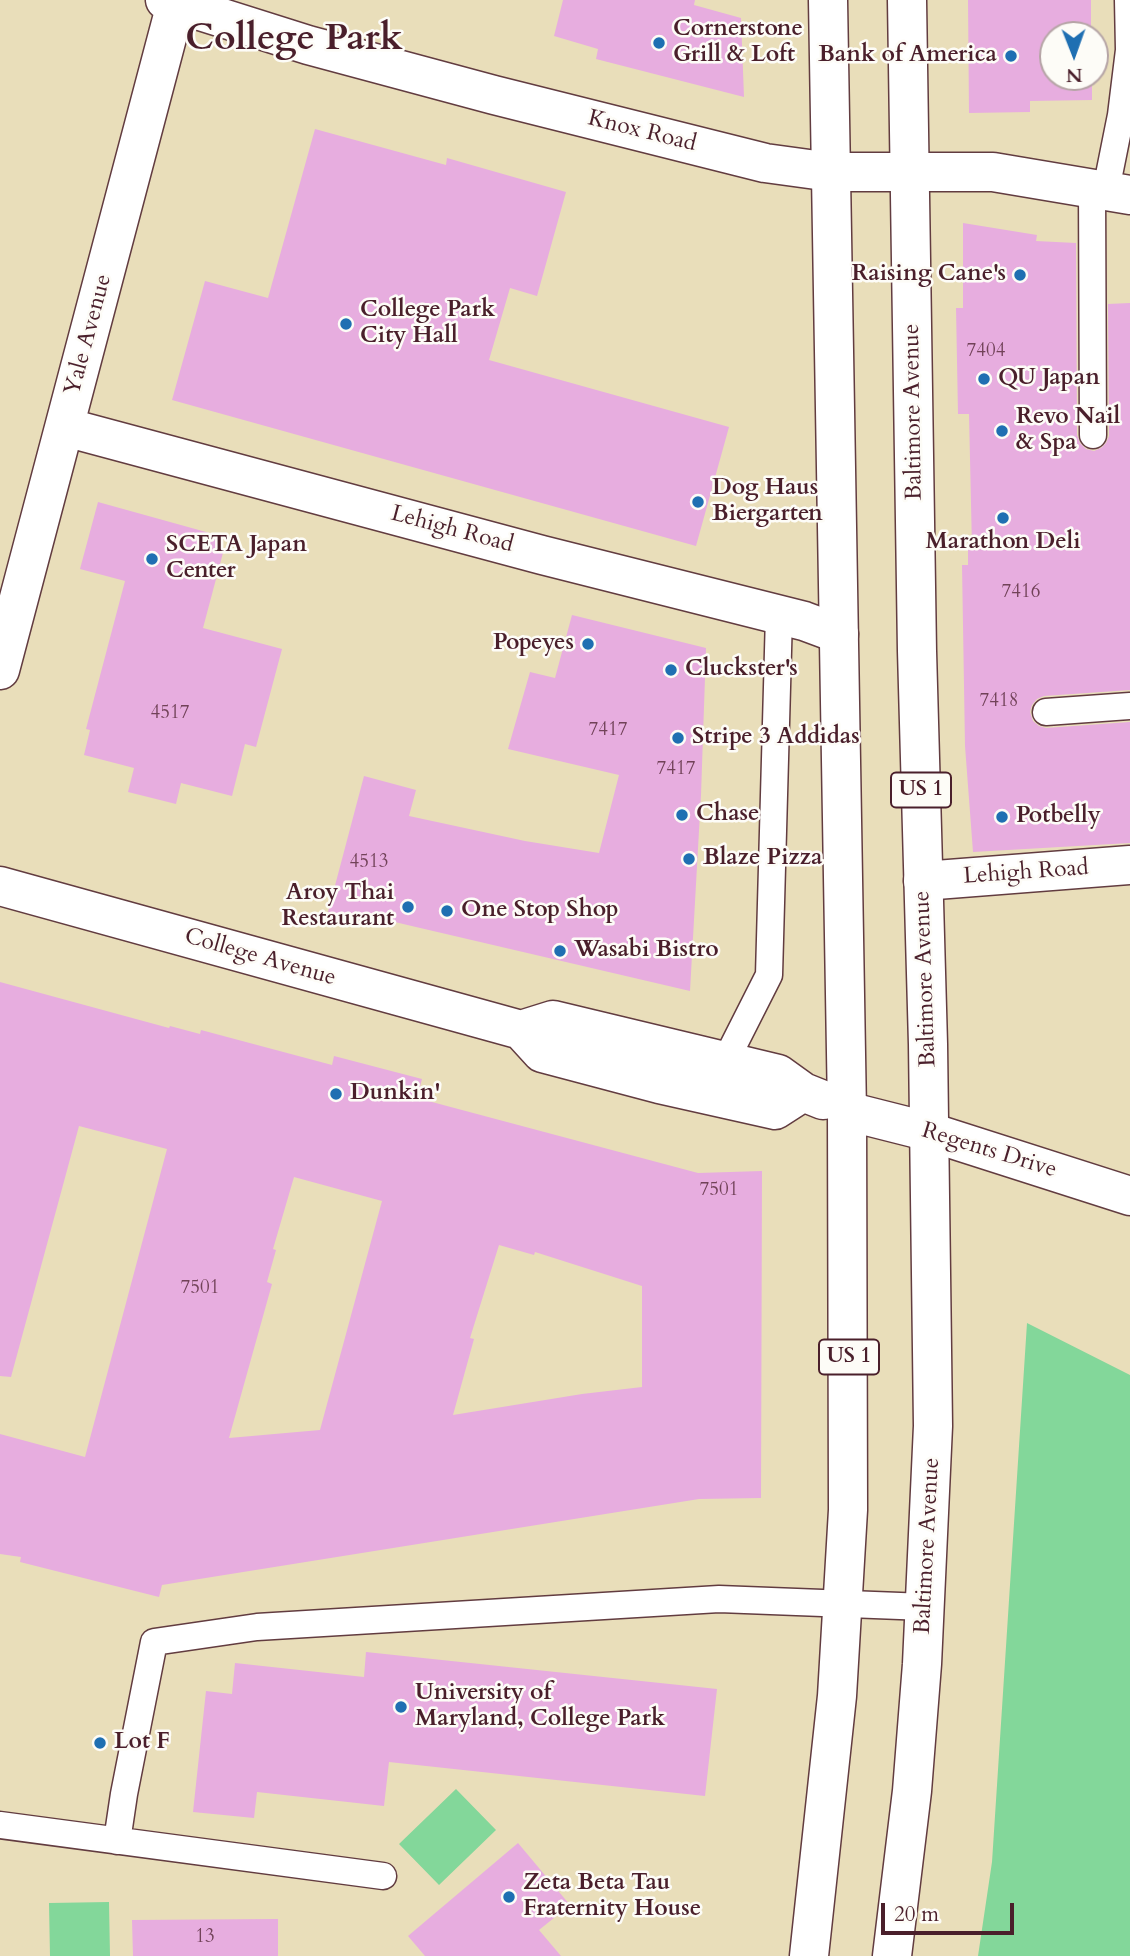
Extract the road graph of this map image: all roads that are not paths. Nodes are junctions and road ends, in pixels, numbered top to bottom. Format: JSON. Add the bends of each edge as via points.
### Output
{"nodes":[{"id":1,"x":828,"y":0,"type":"edge"},
{"id":2,"x":907,"y":0,"type":"edge"},
{"id":3,"x":1128,"y":0,"type":"edge"},
{"id":4,"x":173,"y":1,"type":"edge"},
{"id":5,"x":1130,"y":156,"type":"edge"},
{"id":6,"x":908,"y":171,"type":"junction"},
{"id":7,"x":831,"y":172,"type":"junction"},
{"id":8,"x":1113,"y":192,"type":"edge"},
{"id":9,"x":65,"y":427,"type":"junction"},
{"id":10,"x":1093,"y":435,"type":"dead end"},
{"id":11,"x":779,"y":615,"type":"junction"},
{"id":12,"x":839,"y":634,"type":"junction"},
{"id":13,"x":0,"y":670,"type":"edge"},
{"id":14,"x":1130,"y":706,"type":"edge"},
{"id":15,"x":1046,"y":712,"type":"dead end"},
{"id":16,"x":1130,"y":865,"type":"edge"},
{"id":17,"x":923,"y":881,"type":"junction"},
{"id":18,"x":0,"y":886,"type":"edge"},
{"id":19,"x":521,"y":1030,"type":"junction"},
{"id":20,"x":725,"y":1062,"type":"junction"},
{"id":21,"x":803,"y":1092,"type":"junction"},
{"id":22,"x":847,"y":1111,"type":"junction"},
{"id":23,"x":930,"y":1132,"type":"junction"},
{"id":24,"x":1130,"y":1196,"type":"edge"},
{"id":25,"x":843,"y":1603,"type":"junction"},
{"id":26,"x":926,"y":1607,"type":"junction"},
{"id":27,"x":0,"y":1825,"type":"edge"},
{"id":28,"x":117,"y":1841,"type":"junction"},
{"id":29,"x":383,"y":1876,"type":"dead end"},
{"id":30,"x":809,"y":1956,"type":"edge"},
{"id":31,"x":892,"y":1956,"type":"edge"}],
"edges":[{"from":1,"to":7,"type":"street","number":"US 1"},
{"from":2,"to":6,"type":"street","name":"Baltimore Avenue","number":"US 1"},
{"from":3,"to":8,"type":"lane","via":[[1129,50]]},
{"from":4,"to":7,"type":"street","name":"Knox Road","via":[[308,45],[494,95],[765,163]]},
{"from":4,"to":9,"type":"street","name":"Yale Avenue"},
{"from":5,"to":8,"type":"lane"},
{"from":6,"to":7,"type":"street","name":"Knox Road"},
{"from":6,"to":8,"type":"street","name":"Knox Road","via":[[993,172]]},
{"from":6,"to":17,"type":"street","name":"Baltimore Avenue","number":"US 1"},
{"from":7,"to":12,"type":"street","number":"US 1"},
{"from":8,"to":10,"type":"lane"},
{"from":9,"to":11,"type":"street","name":"Lehigh Road"},
{"from":9,"to":13,"type":"street","name":"Yale Avenue"},
{"from":11,"to":12,"type":"street","name":"Lehigh Road"},
{"from":11,"to":20,"type":"lane","via":[[769,975]]},
{"from":12,"to":22,"type":"street","number":"US 1"},
{"from":14,"to":15,"type":"lane"},
{"from":16,"to":17,"type":"street","name":"Lehigh Road"},
{"from":17,"to":23,"type":"street","name":"Baltimore Avenue","number":"US 1"},
{"from":18,"to":19,"type":"street","name":"College Avenue"},
{"from":19,"to":20,"type":"street","via":[[552,1020]]},
{"from":19,"to":21,"type":"street","name":"College Avenue","via":[[542,1053],[775,1110]]},
{"from":20,"to":21,"type":"street","via":[[778,1074]]},
{"from":21,"to":22,"type":"street"},
{"from":22,"to":23,"type":"street","name":"Regents Drive"},
{"from":22,"to":25,"type":"street","number":"US 1","via":[[848,1497]]},
{"from":23,"to":24,"type":"street","name":"Regents Drive"},
{"from":23,"to":26,"type":"street","name":"Baltimore Avenue","number":"US 1","via":[[933,1426]]},
{"from":25,"to":26,"type":"lane"},
{"from":25,"to":28,"type":"lane","via":[[705,1600],[257,1627],[154,1642]]},
{"from":25,"to":30,"type":"street","number":"US 1"},
{"from":26,"to":31,"type":"street","name":"Baltimore Avenue","number":"US 1","via":[[912,1791]]},
{"from":27,"to":28,"type":"lane"},
{"from":28,"to":29,"type":"lane"}]}
